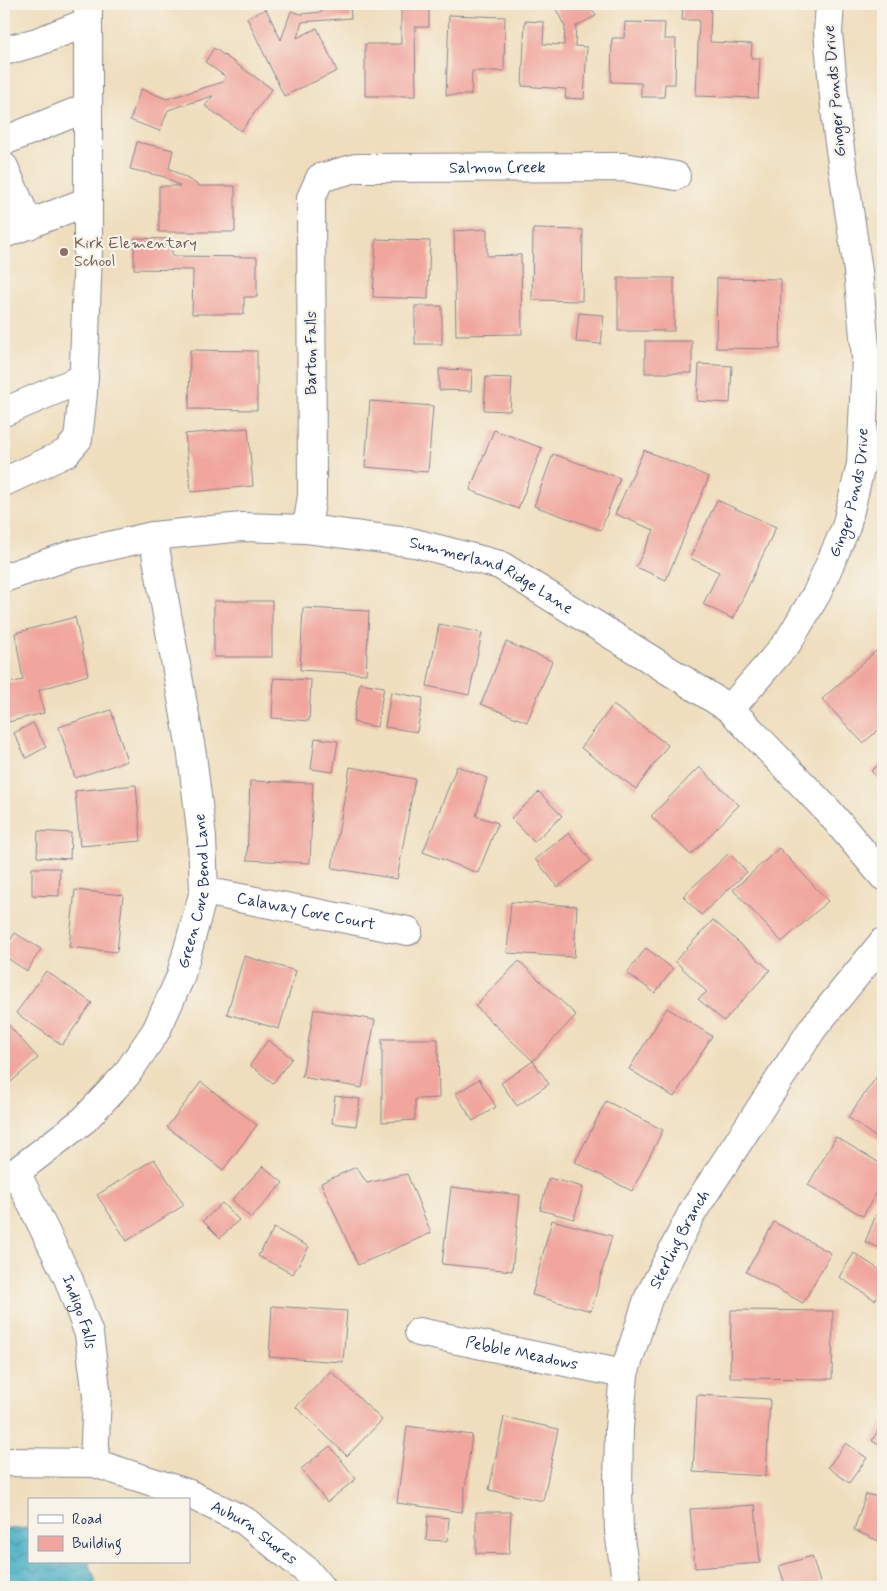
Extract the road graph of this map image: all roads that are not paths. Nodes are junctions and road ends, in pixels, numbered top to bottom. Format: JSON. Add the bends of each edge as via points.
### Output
{"nodes":[{"id":1,"x":830,"y":4,"type":"edge"},
{"id":2,"x":88,"y":13,"type":"edge"},
{"id":3,"x":4,"y":51,"type":"edge"},
{"id":4,"x":88,"y":107,"type":"junction"},
{"id":5,"x":4,"y":141,"type":"edge"},
{"id":6,"x":4,"y":167,"type":"edge"},
{"id":7,"x":676,"y":176,"type":"dead end"},
{"id":8,"x":320,"y":178,"type":"joint"},
{"id":9,"x":88,"y":201,"type":"junction"},
{"id":10,"x":16,"y":230,"type":"edge"},
{"id":11,"x":84,"y":378,"type":"junction"},
{"id":12,"x":874,"y":408,"type":"edge"},
{"id":13,"x":4,"y":412,"type":"edge"},
{"id":14,"x":4,"y":482,"type":"edge"},
{"id":15,"x":307,"y":529,"type":"junction"},
{"id":16,"x":153,"y":536,"type":"junction"},
{"id":17,"x":4,"y":578,"type":"edge"},
{"id":18,"x":730,"y":709,"type":"junction"},
{"id":19,"x":883,"y":876,"type":"edge"},
{"id":20,"x":204,"y":892,"type":"junction"},
{"id":21,"x":408,"y":931,"type":"dead end"},
{"id":22,"x":883,"y":942,"type":"edge"},
{"id":23,"x":10,"y":1175,"type":"edge"},
{"id":24,"x":419,"y":1332,"type":"dead end"},
{"id":25,"x":624,"y":1374,"type":"junction"},
{"id":26,"x":4,"y":1462,"type":"edge"},
{"id":27,"x":94,"y":1464,"type":"junction"},
{"id":28,"x":320,"y":1587,"type":"edge"},
{"id":29,"x":627,"y":1587,"type":"edge"}],
"edges":[{"from":1,"to":12,"type":"street","name":"Ginger Ponds Drive","via":[[828,32],[837,129]]},
{"from":2,"to":3,"type":"street","via":[[37,42]]},
{"from":2,"to":4,"type":"street"},
{"from":4,"to":5,"type":"street"},
{"from":4,"to":9,"type":"street"},
{"from":6,"to":10,"type":"street"},
{"from":7,"to":8,"type":"street","name":"Salmon Creek","via":[[624,167],[356,168]]},
{"from":8,"to":15,"type":"street","name":"Barton Falls","via":[[311,198],[312,494]]},
{"from":9,"to":10,"type":"street"},
{"from":9,"to":11,"type":"street"},
{"from":11,"to":13,"type":"street"},
{"from":11,"to":14,"type":"street","via":[[78,439],[66,453]]},
{"from":12,"to":18,"type":"street","name":"Ginger Ponds Drive","via":[[846,528],[817,593],[788,642]]},
{"from":15,"to":16,"type":"street","name":"Summerland Ridge Lane","via":[[242,527]]},
{"from":15,"to":18,"type":"street","name":"Summerland Ridge Lane","via":[[415,543],[500,565]]},
{"from":16,"to":17,"type":"street","name":"Summerland Ridge Lane","via":[[74,554]]},
{"from":16,"to":20,"type":"street","name":"Green Cove Bend Lane","via":[[192,755],[202,838]]},
{"from":18,"to":19,"type":"street","name":"Summerland Ridge Lane","via":[[830,814]]},
{"from":20,"to":21,"type":"street","name":"Calaway Cove Court"},
{"from":20,"to":23,"type":"street","name":"Green Cove Bend Lane","via":[[180,978],[156,1031],[126,1075],[84,1120]]},
{"from":22,"to":25,"type":"street","name":"Sterling Branch","via":[[813,1028],[693,1211],[648,1299]]},
{"from":23,"to":27,"type":"street","name":"Indigo Falls","via":[[68,1278],[89,1334],[97,1396]]},
{"from":24,"to":25,"type":"street","name":"Pebble Meadows"},
{"from":25,"to":29,"type":"street","name":"Sterling Branch","via":[[618,1488],[619,1531]]},
{"from":26,"to":27,"type":"street","name":"Auburn Shores"},
{"from":27,"to":28,"type":"street","name":"Auburn Shores","via":[[187,1493],[245,1521],[306,1570]]}]}
